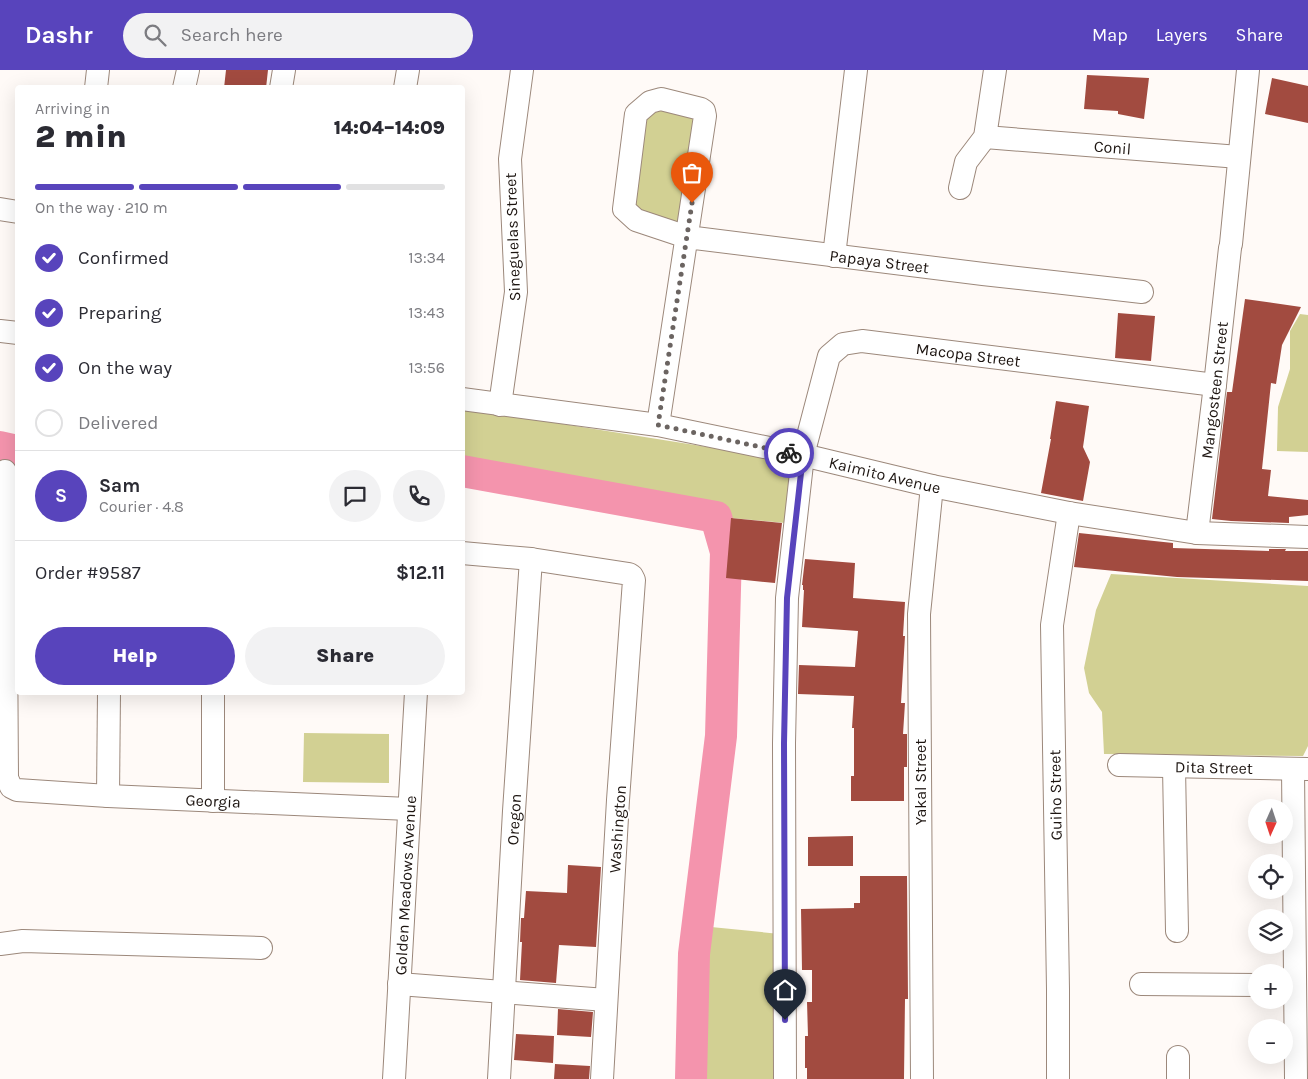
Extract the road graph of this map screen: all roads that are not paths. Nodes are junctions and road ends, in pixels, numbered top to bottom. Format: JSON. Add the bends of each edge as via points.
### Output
{"nodes":[{"id":1,"x":98,"y":70,"type":"edge"},
{"id":2,"x":188,"y":70,"type":"edge"},
{"id":3,"x":284,"y":70,"type":"edge"},
{"id":4,"x":408,"y":70,"type":"edge"},
{"id":5,"x":522,"y":70,"type":"edge"},
{"id":6,"x":856,"y":70,"type":"edge"},
{"id":7,"x":995,"y":70,"type":"edge"},
{"id":8,"x":1248,"y":70,"type":"edge"},
{"id":9,"x":96,"y":85,"type":"edge"},
{"id":10,"x":185,"y":85,"type":"edge"},
{"id":11,"x":282,"y":85,"type":"edge"},
{"id":12,"x":406,"y":85,"type":"edge"},
{"id":13,"x":985,"y":137,"type":"junction"},
{"id":14,"x":1240,"y":157,"type":"junction"},
{"id":15,"x":960,"y":188,"type":"dead end"},
{"id":16,"x":0,"y":209,"type":"edge"},
{"id":17,"x":15,"y":212,"type":"edge"},
{"id":18,"x":686,"y":238,"type":"junction"},
{"id":19,"x":834,"y":256,"type":"junction"},
{"id":20,"x":1142,"y":292,"type":"dead end"},
{"id":21,"x":0,"y":331,"type":"edge"},
{"id":22,"x":15,"y":333,"type":"edge"},
{"id":23,"x":1215,"y":385,"type":"junction"},
{"id":24,"x":465,"y":400,"type":"edge"},
{"id":25,"x":500,"y":405,"type":"junction"},
{"id":26,"x":658,"y":425,"type":"junction"},
{"id":27,"x":803,"y":455,"type":"junction"},
{"id":28,"x":5,"y":472,"type":"dead end"},
{"id":29,"x":932,"y":486,"type":"junction"},
{"id":30,"x":1069,"y":513,"type":"junction"},
{"id":31,"x":12,"y":529,"type":"edge"},
{"id":32,"x":1197,"y":533,"type":"junction"},
{"id":33,"x":1308,"y":537,"type":"edge"},
{"id":34,"x":465,"y":553,"type":"edge"},
{"id":35,"x":531,"y":559,"type":"junction"},
{"id":36,"x":109,"y":695,"type":"edge"},
{"id":37,"x":213,"y":695,"type":"edge"},
{"id":38,"x":416,"y":695,"type":"edge"},
{"id":39,"x":1119,"y":765,"type":"dead end"},
{"id":40,"x":1174,"y":767,"type":"junction"},
{"id":41,"x":1300,"y":769,"type":"edge"},
{"id":42,"x":108,"y":796,"type":"junction"},
{"id":43,"x":213,"y":801,"type":"junction"},
{"id":44,"x":410,"y":809,"type":"junction"},
{"id":45,"x":1177,"y":931,"type":"dead end"},
{"id":46,"x":0,"y":944,"type":"edge"},
{"id":47,"x":261,"y":948,"type":"dead end"},
{"id":48,"x":1291,"y":964,"type":"edge"},
{"id":49,"x":399,"y":984,"type":"junction"},
{"id":50,"x":1142,"y":984,"type":"dead end"},
{"id":51,"x":1248,"y":985,"type":"edge"},
{"id":52,"x":504,"y":992,"type":"junction"},
{"id":53,"x":606,"y":1000,"type":"junction"},
{"id":54,"x":1291,"y":1009,"type":"edge"},
{"id":55,"x":1178,"y":1057,"type":"dead end"},
{"id":56,"x":394,"y":1079,"type":"edge"},
{"id":57,"x":499,"y":1079,"type":"edge"},
{"id":58,"x":602,"y":1079,"type":"edge"},
{"id":59,"x":785,"y":1079,"type":"edge"},
{"id":60,"x":922,"y":1079,"type":"edge"},
{"id":61,"x":1058,"y":1079,"type":"edge"},
{"id":62,"x":1178,"y":1079,"type":"edge"},
{"id":63,"x":1296,"y":1079,"type":"edge"}],
"edges":[{"from":1,"to":9,"type":"street"},
{"from":2,"to":10,"type":"street"},
{"from":3,"to":11,"type":"street"},
{"from":4,"to":12,"type":"street"},
{"from":5,"to":25,"type":"street","name":"Sineguelas Street","via":[[510,159],[516,292]]},
{"from":6,"to":19,"type":"street"},
{"from":7,"to":13,"type":"street"},
{"from":8,"to":14,"type":"street","name":"Mangosteen Street"},
{"from":13,"to":14,"type":"street","name":"Conil"},
{"from":13,"to":15,"type":"street","via":[[966,162]]},
{"from":14,"to":23,"type":"street","name":"Mangosteen Street"},
{"from":16,"to":17,"type":"street"},
{"from":18,"to":18,"type":"street","name":"Papaya Street","via":[[636,220],[624,209],[636,114],[650,102],[661,99],[701,109],[705,116]]},
{"from":18,"to":19,"type":"street","name":"Papaya Street"},
{"from":18,"to":26,"type":"street"},
{"from":19,"to":20,"type":"street","name":"Papaya Street"},
{"from":21,"to":22,"type":"street"},
{"from":23,"to":27,"type":"street","name":"Macopa Street","via":[[862,341],[843,344],[829,356]]},
{"from":23,"to":32,"type":"street","name":"Mangosteen Street"},
{"from":24,"to":25,"type":"street","name":"Kaimito Avenue"},
{"from":25,"to":26,"type":"street","name":"Kaimito Avenue"},
{"from":26,"to":27,"type":"street","name":"Kaimito Avenue"},
{"from":27,"to":29,"type":"street","name":"Kaimito Avenue"},
{"from":27,"to":59,"type":"street","name":"Macopa Street","via":[[787,598]]},
{"from":28,"to":31,"type":"street"},
{"from":29,"to":30,"type":"street","name":"Kaimito Avenue"},
{"from":29,"to":60,"type":"street","name":"Yakal Street","via":[[919,614]]},
{"from":30,"to":32,"type":"street","name":"Kaimito Avenue"},
{"from":30,"to":61,"type":"street","name":"Guiho Street","via":[[1052,625]]},
{"from":31,"to":42,"type":"street","name":"Georgia","via":[[7,778],[18,790]]},
{"from":32,"to":33,"type":"street","name":"Kaimito Avenue"},
{"from":34,"to":35,"type":"street"},
{"from":35,"to":52,"type":"street","name":"Oregon"},
{"from":35,"to":53,"type":"street","name":"Washington","via":[[629,574],[634,580]]},
{"from":36,"to":42,"type":"street"},
{"from":37,"to":43,"type":"street"},
{"from":38,"to":44,"type":"street","name":"Golden Meadows Avenue"},
{"from":39,"to":40,"type":"street","name":"Dita Street"},
{"from":40,"to":41,"type":"street","name":"Dita Street"},
{"from":40,"to":45,"type":"street"},
{"from":41,"to":48,"type":"street"},
{"from":42,"to":43,"type":"street","name":"Georgia"},
{"from":43,"to":44,"type":"street","name":"Georgia"},
{"from":44,"to":49,"type":"street","name":"Golden Meadows Avenue"},
{"from":46,"to":47,"type":"street","via":[[23,941]]},
{"from":49,"to":52,"type":"street"},
{"from":49,"to":56,"type":"street","name":"Golden Meadows Avenue"},
{"from":50,"to":51,"type":"street"},
{"from":52,"to":53,"type":"street"},
{"from":52,"to":57,"type":"street","name":"Oregon"},
{"from":53,"to":58,"type":"street","name":"Washington"},
{"from":54,"to":63,"type":"street"},
{"from":55,"to":62,"type":"street"}]}
